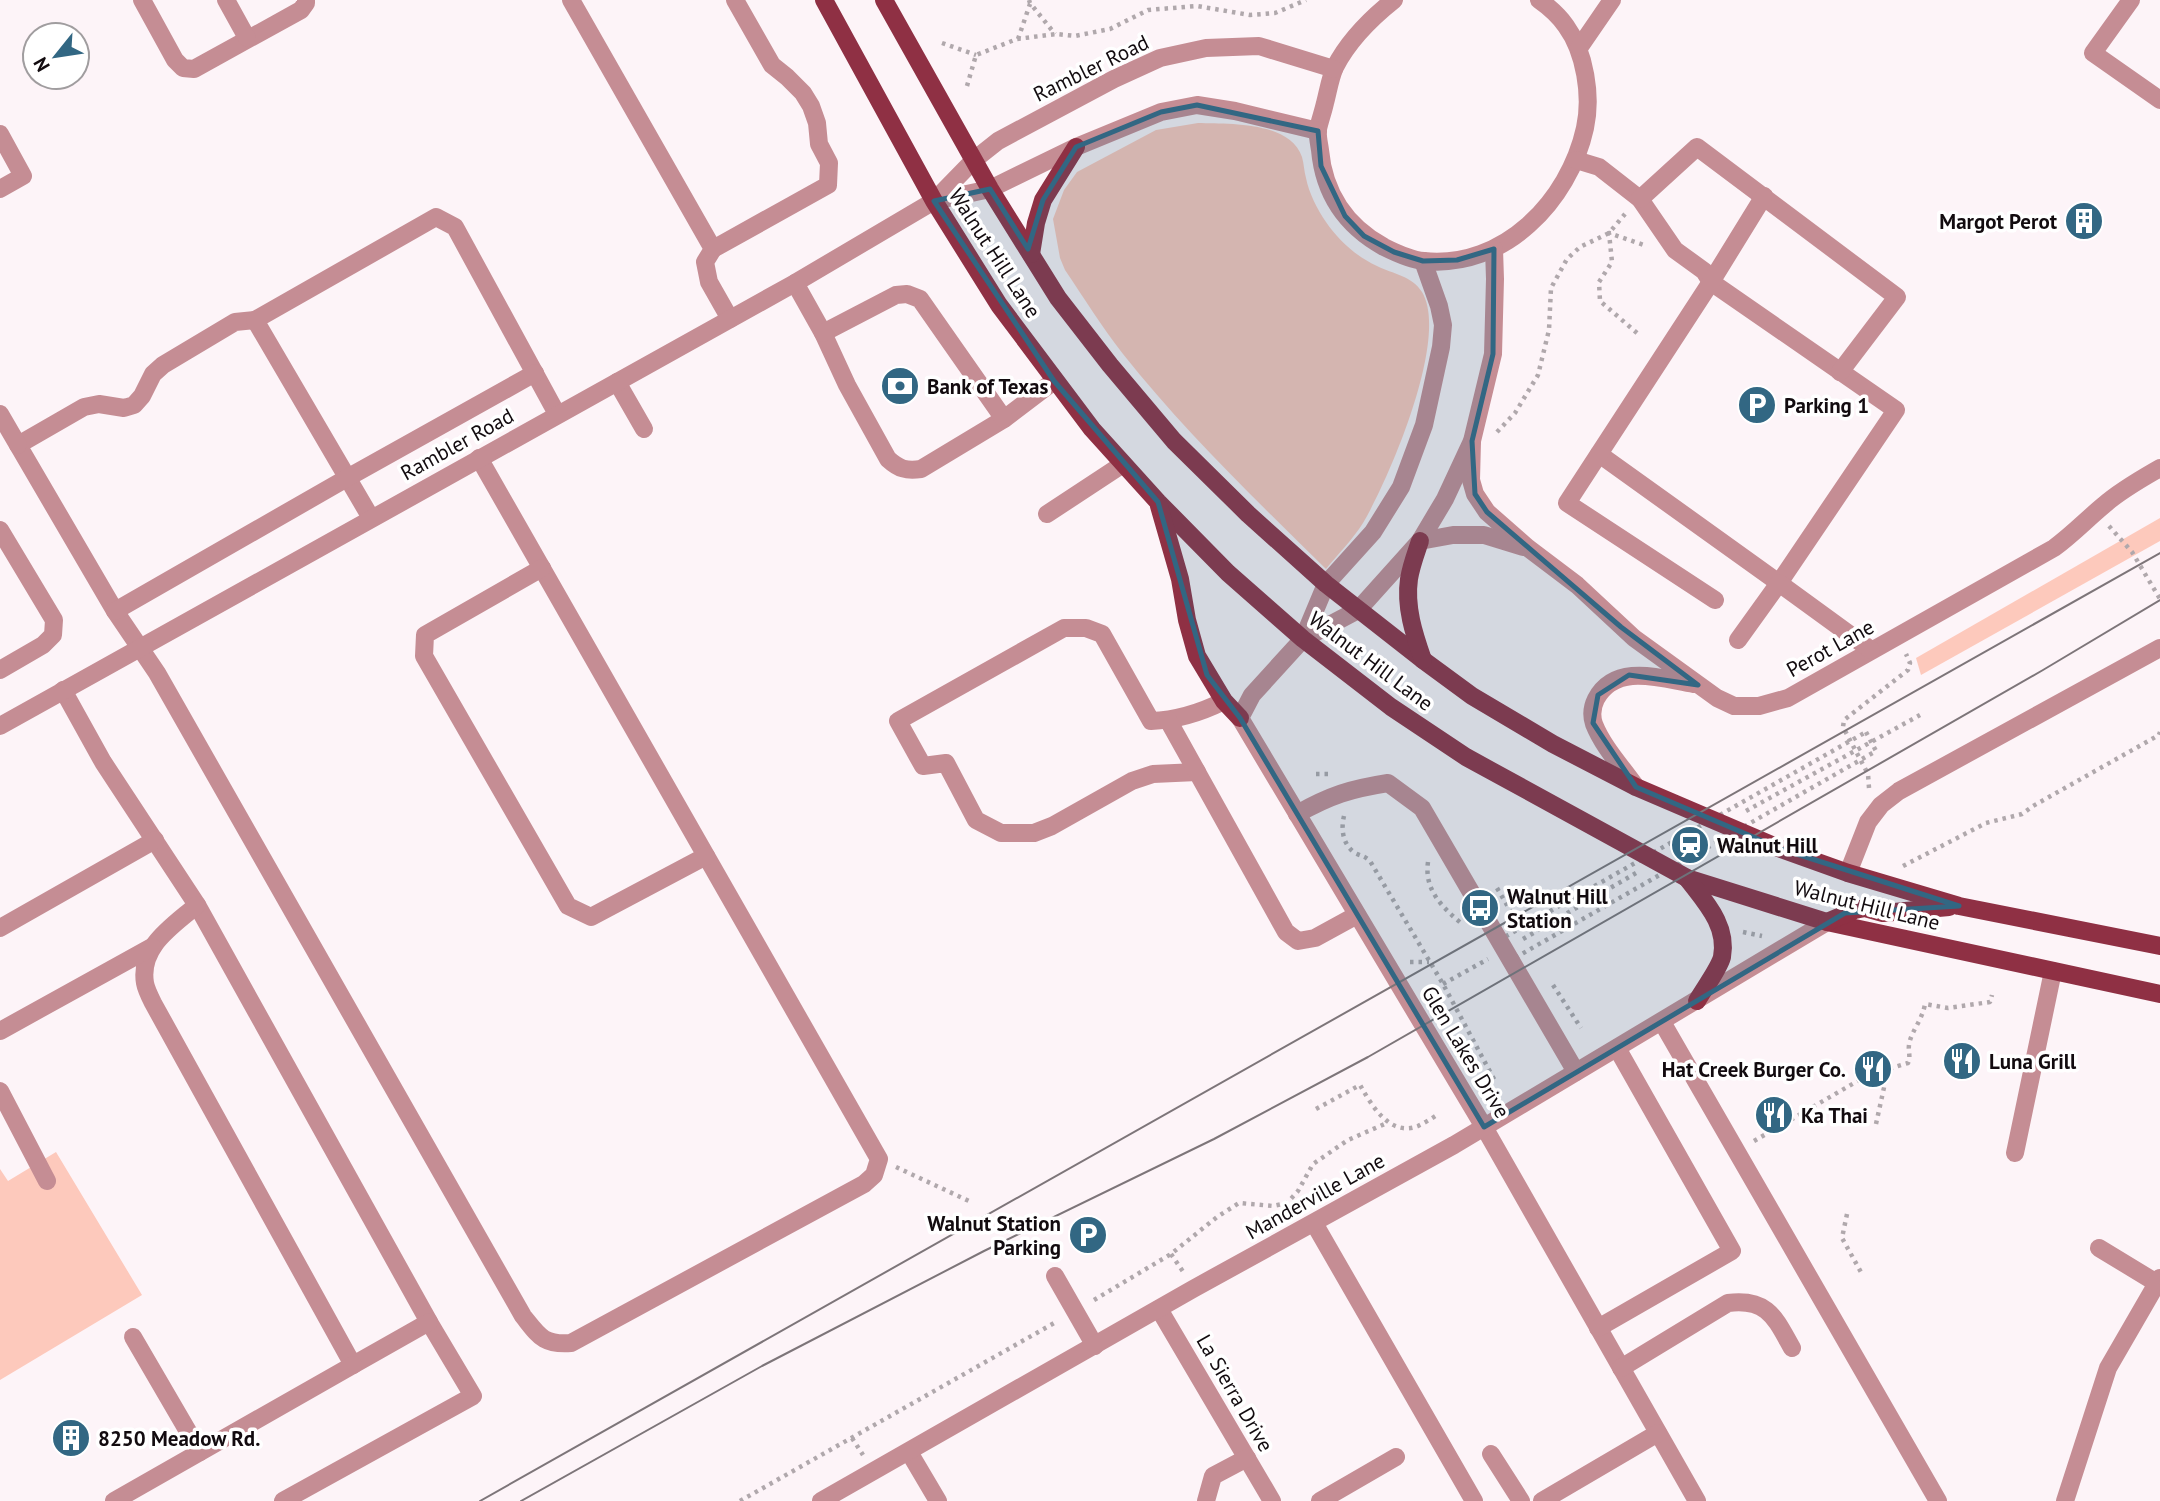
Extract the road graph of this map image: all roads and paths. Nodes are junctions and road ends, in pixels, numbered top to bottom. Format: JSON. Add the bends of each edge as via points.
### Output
{"nodes":[{"id":1,"x":142,"y":0,"type":"edge"},
{"id":2,"x":226,"y":0,"type":"edge"},
{"id":3,"x":306,"y":0,"type":"edge"},
{"id":4,"x":570,"y":0,"type":"edge"},
{"id":5,"x":735,"y":0,"type":"edge"},
{"id":6,"x":824,"y":0,"type":"edge"},
{"id":7,"x":884,"y":0,"type":"edge"},
{"id":8,"x":1306,"y":0,"type":"edge"},
{"id":9,"x":1394,"y":0,"type":"edge"},
{"id":10,"x":1539,"y":0,"type":"edge"},
{"id":11,"x":1612,"y":0,"type":"edge"},
{"id":12,"x":2131,"y":0,"type":"edge"},
{"id":13,"x":1030,"y":2,"type":"edge"},
{"id":14,"x":1056,"y":34,"type":"junction"},
{"id":15,"x":247,"y":38,"type":"junction"},
{"id":16,"x":1017,"y":39,"type":"junction"},
{"id":17,"x":942,"y":43,"type":"dead end"},
{"id":18,"x":1579,"y":48,"type":"junction"},
{"id":19,"x":976,"y":55,"type":"junction"},
{"id":20,"x":1334,"y":69,"type":"junction"},
{"id":21,"x":967,"y":86,"type":"dead end"},
{"id":22,"x":2160,"y":100,"type":"edge"},
{"id":23,"x":1318,"y":131,"type":"junction"},
{"id":24,"x":0,"y":134,"type":"edge"},
{"id":25,"x":1076,"y":147,"type":"junction"},
{"id":26,"x":974,"y":160,"type":"junction"},
{"id":27,"x":1576,"y":160,"type":"junction"},
{"id":28,"x":0,"y":189,"type":"edge"},
{"id":29,"x":990,"y":189,"type":"junction"},
{"id":30,"x":1764,"y":196,"type":"junction"},
{"id":31,"x":1640,"y":199,"type":"junction"},
{"id":32,"x":934,"y":201,"type":"junction"},
{"id":33,"x":1609,"y":233,"type":"junction"},
{"id":34,"x":1649,"y":246,"type":"dead end"},
{"id":35,"x":713,"y":248,"type":"junction"},
{"id":36,"x":1494,"y":249,"type":"junction"},
{"id":37,"x":1031,"y":254,"type":"junction"},
{"id":38,"x":1423,"y":261,"type":"junction"},
{"id":39,"x":1711,"y":282,"type":"junction"},
{"id":40,"x":795,"y":283,"type":"junction"},
{"id":41,"x":730,"y":319,"type":"junction"},
{"id":42,"x":254,"y":320,"type":"junction"},
{"id":43,"x":823,"y":333,"type":"junction"},
{"id":44,"x":1637,"y":333,"type":"dead end"},
{"id":45,"x":1840,"y":372,"type":"junction"},
{"id":46,"x":535,"y":373,"type":"junction"},
{"id":47,"x":1054,"y":381,"type":"junction"},
{"id":48,"x":617,"y":382,"type":"junction"},
{"id":49,"x":0,"y":414,"type":"edge"},
{"id":50,"x":558,"y":414,"type":"junction"},
{"id":51,"x":1004,"y":419,"type":"junction"},
{"id":52,"x":644,"y":429,"type":"dead end"},
{"id":53,"x":1491,"y":438,"type":"dead end"},
{"id":54,"x":1472,"y":441,"type":"junction"},
{"id":55,"x":18,"y":445,"type":"junction"},
{"id":56,"x":1599,"y":454,"type":"junction"},
{"id":57,"x":479,"y":458,"type":"junction"},
{"id":58,"x":1124,"y":464,"type":"junction"},
{"id":59,"x":2160,"y":468,"type":"edge"},
{"id":60,"x":347,"y":478,"type":"junction"},
{"id":61,"x":1158,"y":502,"type":"junction"},
{"id":62,"x":1047,"y":514,"type":"dead end"},
{"id":63,"x":371,"y":518,"type":"junction"},
{"id":64,"x":2109,"y":526,"type":"dead end"},
{"id":65,"x":0,"y":530,"type":"edge"},
{"id":66,"x":1420,"y":541,"type":"junction"},
{"id":67,"x":1528,"y":548,"type":"junction"},
{"id":68,"x":542,"y":568,"type":"junction"},
{"id":69,"x":1779,"y":583,"type":"junction"},
{"id":70,"x":1326,"y":584,"type":"junction"},
{"id":71,"x":2160,"y":599,"type":"edge"},
{"id":72,"x":1715,"y":600,"type":"dead end"},
{"id":73,"x":1359,"y":610,"type":"junction"},
{"id":74,"x":115,"y":611,"type":"junction"},
{"id":75,"x":1303,"y":639,"type":"junction"},
{"id":76,"x":1738,"y":640,"type":"dead end"},
{"id":77,"x":140,"y":647,"type":"junction"},
{"id":78,"x":2160,"y":648,"type":"edge"},
{"id":79,"x":1871,"y":650,"type":"junction"},
{"id":80,"x":1906,"y":653,"type":"dead end"},
{"id":81,"x":1423,"y":660,"type":"junction"},
{"id":82,"x":0,"y":670,"type":"edge"},
{"id":83,"x":1698,"y":685,"type":"junction"},
{"id":84,"x":63,"y":690,"type":"junction"},
{"id":85,"x":1224,"y":701,"type":"junction"},
{"id":86,"x":1920,"y":715,"type":"dead end"},
{"id":87,"x":1240,"y":718,"type":"junction"},
{"id":88,"x":1168,"y":720,"type":"junction"},
{"id":89,"x":0,"y":726,"type":"edge"},
{"id":90,"x":1866,"y":732,"type":"joint"},
{"id":91,"x":2160,"y":732,"type":"edge"},
{"id":92,"x":1855,"y":750,"type":"junction"},
{"id":93,"x":1196,"y":772,"type":"junction"},
{"id":94,"x":1636,"y":787,"type":"junction"},
{"id":95,"x":1297,"y":814,"type":"junction"},
{"id":96,"x":1344,"y":814,"type":"dead end"},
{"id":97,"x":1741,"y":815,"type":"dead end"},
{"id":98,"x":1868,"y":822,"type":"junction"},
{"id":99,"x":155,"y":840,"type":"junction"},
{"id":100,"x":706,"y":856,"type":"junction"},
{"id":101,"x":1428,"y":859,"type":"dead end"},
{"id":102,"x":1642,"y":870,"type":"dead end"},
{"id":103,"x":1896,"y":870,"type":"dead end"},
{"id":104,"x":1848,"y":873,"type":"junction"},
{"id":105,"x":1687,"y":878,"type":"junction"},
{"id":106,"x":1582,"y":904,"type":"dead end"},
{"id":107,"x":197,"y":905,"type":"junction"},
{"id":108,"x":1959,"y":906,"type":"junction"},
{"id":109,"x":1357,"y":915,"type":"junction"},
{"id":110,"x":1827,"y":922,"type":"junction"},
{"id":111,"x":0,"y":928,"type":"edge"},
{"id":112,"x":1735,"y":931,"type":"dead end"},
{"id":113,"x":1471,"y":932,"type":"dead end"},
{"id":114,"x":1765,"y":937,"type":"dead end"},
{"id":115,"x":2160,"y":946,"type":"edge"},
{"id":116,"x":152,"y":947,"type":"junction"},
{"id":117,"x":1482,"y":950,"type":"dead end"},
{"id":118,"x":1492,"y":969,"type":"dead end"},
{"id":119,"x":2053,"y":971,"type":"junction"},
{"id":120,"x":2160,"y":994,"type":"edge"},
{"id":121,"x":1992,"y":995,"type":"dead end"},
{"id":122,"x":1697,"y":1001,"type":"junction"},
{"id":123,"x":1662,"y":1022,"type":"junction"},
{"id":124,"x":0,"y":1031,"type":"edge"},
{"id":125,"x":1617,"y":1048,"type":"junction"},
{"id":126,"x":1576,"y":1072,"type":"junction"},
{"id":127,"x":1868,"y":1075,"type":"junction"},
{"id":128,"x":1495,"y":1081,"type":"dead end"},
{"id":129,"x":0,"y":1091,"type":"edge"},
{"id":130,"x":1316,"y":1109,"type":"dead end"},
{"id":131,"x":1437,"y":1115,"type":"dead end"},
{"id":132,"x":1387,"y":1123,"type":"junction"},
{"id":133,"x":1876,"y":1124,"type":"dead end"},
{"id":134,"x":1484,"y":1127,"type":"junction"},
{"id":135,"x":1749,"y":1144,"type":"dead end"},
{"id":136,"x":2015,"y":1153,"type":"dead end"},
{"id":137,"x":879,"y":1159,"type":"junction"},
{"id":138,"x":47,"y":1181,"type":"dead end"},
{"id":139,"x":971,"y":1202,"type":"dead end"},
{"id":140,"x":1847,"y":1214,"type":"dead end"},
{"id":141,"x":1314,"y":1223,"type":"junction"},
{"id":142,"x":2099,"y":1248,"type":"dead end"},
{"id":143,"x":1171,"y":1254,"type":"junction"},
{"id":144,"x":1180,"y":1267,"type":"dead end"},
{"id":145,"x":1863,"y":1274,"type":"dead end"},
{"id":146,"x":1055,"y":1276,"type":"dead end"},
{"id":147,"x":2159,"y":1282,"type":"edge"},
{"id":148,"x":1091,"y":1302,"type":"dead end"},
{"id":149,"x":1159,"y":1309,"type":"junction"},
{"id":150,"x":1057,"y":1321,"type":"dead end"},
{"id":151,"x":429,"y":1322,"type":"junction"},
{"id":152,"x":1598,"y":1328,"type":"junction"},
{"id":153,"x":133,"y":1336,"type":"dead end"},
{"id":154,"x":1095,"y":1346,"type":"junction"},
{"id":155,"x":1792,"y":1348,"type":"dead end"},
{"id":156,"x":353,"y":1366,"type":"junction"},
{"id":157,"x":1621,"y":1368,"type":"junction"},
{"id":158,"x":1658,"y":1433,"type":"junction"},
{"id":159,"x":200,"y":1452,"type":"junction"},
{"id":160,"x":909,"y":1452,"type":"junction"},
{"id":161,"x":1491,"y":1454,"type":"dead end"},
{"id":162,"x":1395,"y":1457,"type":"dead end"},
{"id":163,"x":1247,"y":1458,"type":"junction"},
{"id":164,"x":852,"y":1494,"type":"edge"},
{"id":165,"x":114,"y":1501,"type":"edge"},
{"id":166,"x":284,"y":1501,"type":"edge"},
{"id":167,"x":740,"y":1501,"type":"edge"},
{"id":168,"x":821,"y":1501,"type":"edge"},
{"id":169,"x":938,"y":1501,"type":"edge"},
{"id":170,"x":1206,"y":1501,"type":"edge"},
{"id":171,"x":1272,"y":1501,"type":"edge"},
{"id":172,"x":1320,"y":1501,"type":"edge"},
{"id":173,"x":1474,"y":1501,"type":"edge"},
{"id":174,"x":1521,"y":1501,"type":"edge"},
{"id":175,"x":1542,"y":1501,"type":"edge"},
{"id":176,"x":1697,"y":1501,"type":"edge"},
{"id":177,"x":1938,"y":1501,"type":"edge"},
{"id":178,"x":2065,"y":1501,"type":"edge"}],
"edges":[{"from":1,"to":15,"type":"street","via":[[183,68],[194,69]]},
{"from":2,"to":15,"type":"street"},
{"from":3,"to":15,"type":"street","via":[[300,10]]},
{"from":4,"to":35,"type":"street"},
{"from":5,"to":35,"type":"street","via":[[772,65],[811,106],[819,144],[829,163],[828,185]]},
{"from":6,"to":32,"type":"main road","name":"Walnut Hill Lane"},
{"from":7,"to":26,"type":"main road","name":"Walnut Hill Lane"},
{"from":8,"to":14,"type":"path","via":[[1275,13],[1250,15],[1196,6],[1147,10],[1110,29],[1075,36]]},
{"from":9,"to":20,"type":"street","via":[[1371,19]]},
{"from":10,"to":18,"type":"street","via":[[1566,26]]},
{"from":11,"to":18,"type":"street"},
{"from":12,"to":22,"type":"street","via":[[2094,53]]},
{"from":13,"to":14,"type":"path"},
{"from":13,"to":16,"type":"path"},
{"from":14,"to":16,"type":"path"},
{"from":16,"to":19,"type":"path"},
{"from":17,"to":19,"type":"path"},
{"from":18,"to":27,"type":"street","via":[[1588,102]]},
{"from":19,"to":21,"type":"path"},
{"from":20,"to":23,"type":"street"},
{"from":20,"to":26,"type":"street","name":"Rambler Road","via":[[1259,46],[1206,48],[1160,58],[998,141]]},
{"from":23,"to":25,"type":"street","name":"Rambler Road","via":[[1197,105],[1161,112]]},
{"from":23,"to":38,"type":"street","via":[[1321,166],[1345,216],[1364,236],[1394,253]]},
{"from":24,"to":28,"type":"street","via":[[23,176]]},
{"from":25,"to":29,"type":"street","name":"Rambler Road"},
{"from":25,"to":37,"type":"main road","via":[[1043,200]]},
{"from":26,"to":29,"type":"main road","name":"Walnut Hill Lane"},
{"from":26,"to":32,"type":"street","name":"Rambler Road"},
{"from":27,"to":31,"type":"street","via":[[1599,167]]},
{"from":27,"to":36,"type":"street","via":[[1543,211]]},
{"from":29,"to":32,"type":"street","name":"Rambler Road"},
{"from":29,"to":37,"type":"main road","name":"Walnut Hill Lane"},
{"from":30,"to":31,"type":"street","via":[[1697,147]]},
{"from":30,"to":39,"type":"street"},
{"from":30,"to":45,"type":"street","via":[[1898,297]]},
{"from":31,"to":33,"type":"path"},
{"from":31,"to":39,"type":"street","via":[[1675,250],[1704,271]]},
{"from":32,"to":40,"type":"street","name":"Rambler Road"},
{"from":32,"to":47,"type":"main road","name":"Walnut Hill Lane","via":[[999,305]]},
{"from":33,"to":34,"type":"path"},
{"from":33,"to":44,"type":"path","via":[[1612,262],[1599,282],[1600,301]]},
{"from":33,"to":53,"type":"path","via":[[1567,259],[1551,288],[1549,330],[1538,375],[1516,413]]},
{"from":35,"to":41,"type":"street","via":[[705,262],[709,282]]},
{"from":36,"to":38,"type":"street","via":[[1457,261]]},
{"from":36,"to":54,"type":"street","via":[[1493,354]]},
{"from":37,"to":70,"type":"main road","name":"Walnut Hill Lane","via":[[1058,298],[1174,441]]},
{"from":38,"to":70,"type":"street","via":[[1443,325],[1424,425],[1387,512]]},
{"from":39,"to":45,"type":"street"},
{"from":39,"to":56,"type":"street"},
{"from":40,"to":41,"type":"street","name":"Rambler Road"},
{"from":40,"to":43,"type":"street"},
{"from":41,"to":48,"type":"street","name":"Rambler Road"},
{"from":42,"to":46,"type":"street","via":[[436,217],[454,227]]},
{"from":42,"to":55,"type":"street","via":[[235,322],[163,365],[134,405],[84,407]]},
{"from":42,"to":60,"type":"street"},
{"from":43,"to":51,"type":"street","via":[[896,295],[920,299]]},
{"from":43,"to":51,"type":"street","via":[[876,438],[899,468],[921,469]]},
{"from":45,"to":69,"type":"street","via":[[1896,410]]},
{"from":46,"to":50,"type":"street"},
{"from":46,"to":60,"type":"street"},
{"from":47,"to":51,"type":"street"},
{"from":47,"to":58,"type":"main road","name":"Walnut Hill Lane"},
{"from":48,"to":50,"type":"street","name":"Rambler Road"},
{"from":48,"to":52,"type":"street"},
{"from":49,"to":55,"type":"street"},
{"from":50,"to":57,"type":"street","name":"Rambler Road"},
{"from":54,"to":66,"type":"street"},
{"from":54,"to":67,"type":"street","name":"Perot Lane","via":[[1475,494],[1487,512]]},
{"from":55,"to":74,"type":"street"},
{"from":56,"to":69,"type":"street"},
{"from":56,"to":72,"type":"street","via":[[1567,503]]},
{"from":57,"to":63,"type":"street","name":"Rambler Road"},
{"from":57,"to":68,"type":"street"},
{"from":58,"to":61,"type":"main road","name":"Walnut Hill Lane"},
{"from":58,"to":62,"type":"street"},
{"from":59,"to":79,"type":"street","name":"Perot Lane","via":[[2130,485],[2054,548]]},
{"from":60,"to":63,"type":"street"},
{"from":60,"to":74,"type":"street"},
{"from":61,"to":75,"type":"main road","name":"Walnut Hill Lane"},
{"from":61,"to":85,"type":"main road","via":[[1197,656]]},
{"from":63,"to":77,"type":"street","name":"Rambler Road"},
{"from":64,"to":71,"type":"path","via":[[2132,552]]},
{"from":65,"to":82,"type":"street","via":[[54,620],[53,635],[43,645]]},
{"from":66,"to":67,"type":"street","via":[[1484,536]]},
{"from":66,"to":73,"type":"street"},
{"from":66,"to":81,"type":"main road","via":[[1409,579],[1409,606]]},
{"from":67,"to":83,"type":"street","name":"Perot Lane","via":[[1577,585],[1634,638]]},
{"from":68,"to":100,"type":"street"},
{"from":68,"to":100,"type":"street","via":[[425,635],[424,656],[430,668],[568,906],[591,917]]},
{"from":69,"to":76,"type":"street"},
{"from":69,"to":79,"type":"street"},
{"from":70,"to":73,"type":"main road","name":"Walnut Hill Lane"},
{"from":70,"to":75,"type":"street"},
{"from":73,"to":75,"type":"street"},
{"from":73,"to":81,"type":"main road","name":"Walnut Hill Lane"},
{"from":74,"to":77,"type":"street"},
{"from":75,"to":87,"type":"street","via":[[1252,695]]},
{"from":75,"to":105,"type":"main road","name":"Walnut Hill Lane","via":[[1466,757]]},
{"from":77,"to":84,"type":"street","name":"Rambler Road"},
{"from":77,"to":137,"type":"street","via":[[523,1316],[544,1340],[571,1343],[864,1184],[874,1175]]},
{"from":78,"to":98,"type":"street","via":[[1899,791]]},
{"from":79,"to":83,"type":"street","name":"Perot Lane","via":[[1788,698],[1759,706],[1734,706]]},
{"from":80,"to":92,"type":"path","via":[[1908,670],[1844,720]]},
{"from":81,"to":94,"type":"main road","name":"Walnut Hill Lane","via":[[1472,696]]},
{"from":83,"to":94,"type":"street","via":[[1629,675],[1612,681],[1598,695],[1592,708],[1593,723]]},
{"from":84,"to":89,"type":"street","name":"Rambler Road"},
{"from":84,"to":99,"type":"street","via":[[103,762]]},
{"from":85,"to":87,"type":"main road"},
{"from":85,"to":88,"type":"street"},
{"from":86,"to":92,"type":"path"},
{"from":87,"to":95,"type":"street","name":"Glen Lakes Drive"},
{"from":88,"to":93,"type":"street"},
{"from":88,"to":93,"type":"street","via":[[1151,721],[1102,634],[1065,628],[898,721],[923,766],[946,763],[976,820],[1001,832],[1034,833],[1153,774]]},
{"from":90,"to":90,"type":"path","via":[[1494,943],[1506,963],[1876,751]]},
{"from":91,"to":103,"type":"path","via":[[2022,814],[1986,823]]},
{"from":92,"to":97,"type":"path"},
{"from":92,"to":98,"type":"path","via":[[1870,781]]},
{"from":93,"to":109,"type":"street","via":[[1286,932],[1298,940],[1315,938]]},
{"from":94,"to":104,"type":"main road","name":"Walnut Hill Lane"},
{"from":95,"to":109,"type":"street","name":"Glen Lakes Drive"},
{"from":95,"to":126,"type":"street","via":[[1353,788],[1388,783],[1422,808]]},
{"from":96,"to":128,"type":"path","via":[[1341,830],[1349,846],[1370,861]]},
{"from":98,"to":104,"type":"street"},
{"from":99,"to":107,"type":"street"},
{"from":99,"to":111,"type":"street"},
{"from":100,"to":137,"type":"street"},
{"from":101,"to":113,"type":"path","via":[[1426,877],[1441,905]]},
{"from":102,"to":106,"type":"path"},
{"from":104,"to":108,"type":"main road","name":"Walnut Hill Lane"},
{"from":105,"to":110,"type":"main road","name":"Walnut Hill Lane"},
{"from":105,"to":122,"type":"main road","via":[[1722,932],[1721,959]]},
{"from":107,"to":116,"type":"street"},
{"from":107,"to":151,"type":"street"},
{"from":108,"to":110,"type":"main road","via":[[1883,913],[1855,909]]},
{"from":108,"to":115,"type":"main road","name":"Walnut Hill Lane"},
{"from":109,"to":134,"type":"street","name":"Glen Lakes Drive"},
{"from":110,"to":119,"type":"main road","name":"Walnut Hill Lane"},
{"from":110,"to":122,"type":"street","name":"Manderville Lane"},
{"from":112,"to":114,"type":"path"},
{"from":116,"to":124,"type":"street"},
{"from":116,"to":156,"type":"street","via":[[145,983],[153,1003]]},
{"from":117,"to":118,"type":"path"},
{"from":119,"to":120,"type":"main road","name":"Walnut Hill Lane"},
{"from":119,"to":136,"type":"street"},
{"from":121,"to":127,"type":"path","via":[[1990,1002],[1948,1009],[1925,1004],[1909,1045],[1908,1063]]},
{"from":122,"to":123,"type":"street","name":"Manderville Lane"},
{"from":123,"to":125,"type":"street","name":"Manderville Lane"},
{"from":123,"to":177,"type":"street"},
{"from":125,"to":126,"type":"street","name":"Manderville Lane"},
{"from":125,"to":152,"type":"street","via":[[1732,1251]]},
{"from":126,"to":134,"type":"street","name":"Manderville Lane"},
{"from":127,"to":133,"type":"path","via":[[1885,1083]]},
{"from":127,"to":135,"type":"path"},
{"from":129,"to":138,"type":"street"},
{"from":130,"to":132,"type":"path","via":[[1360,1085]]},
{"from":131,"to":132,"type":"path","via":[[1416,1127],[1402,1129]]},
{"from":132,"to":143,"type":"path","via":[[1348,1140],[1313,1164],[1287,1203],[1240,1203]]},
{"from":134,"to":141,"type":"street","name":"Manderville Lane"},
{"from":134,"to":152,"type":"street","name":"Glen Lakes Drive"},
{"from":137,"to":139,"type":"path"},
{"from":140,"to":145,"type":"path","via":[[1842,1238]]},
{"from":141,"to":149,"type":"street","name":"Manderville Lane"},
{"from":141,"to":173,"type":"street"},
{"from":142,"to":147,"type":"street"},
{"from":143,"to":144,"type":"path"},
{"from":143,"to":148,"type":"path"},
{"from":146,"to":154,"type":"street"},
{"from":147,"to":178,"type":"street","via":[[2108,1368]]},
{"from":149,"to":154,"type":"street","name":"Manderville Lane"},
{"from":149,"to":163,"type":"street","name":"La Sierra Drive"},
{"from":150,"to":167,"type":"path"},
{"from":151,"to":156,"type":"street"},
{"from":151,"to":166,"type":"street","via":[[473,1396]]},
{"from":152,"to":157,"type":"street","name":"Glen Lakes Drive"},
{"from":153,"to":159,"type":"street"},
{"from":154,"to":160,"type":"street","name":"Manderville Lane"},
{"from":155,"to":157,"type":"street","via":[[1772,1314],[1741,1301],[1728,1303]]},
{"from":156,"to":159,"type":"street"},
{"from":157,"to":158,"type":"street","name":"Glen Lakes Drive"},
{"from":158,"to":175,"type":"street"},
{"from":158,"to":176,"type":"street","name":"Glen Lakes Drive"},
{"from":159,"to":165,"type":"street"},
{"from":160,"to":164,"type":"street","name":"Manderville Lane"},
{"from":160,"to":169,"type":"street"},
{"from":161,"to":174,"type":"street"},
{"from":162,"to":172,"type":"street"},
{"from":163,"to":170,"type":"street","via":[[1213,1476]]},
{"from":163,"to":171,"type":"street","name":"La Sierra Drive"},
{"from":164,"to":168,"type":"street","name":"Manderville Lane"}]}
